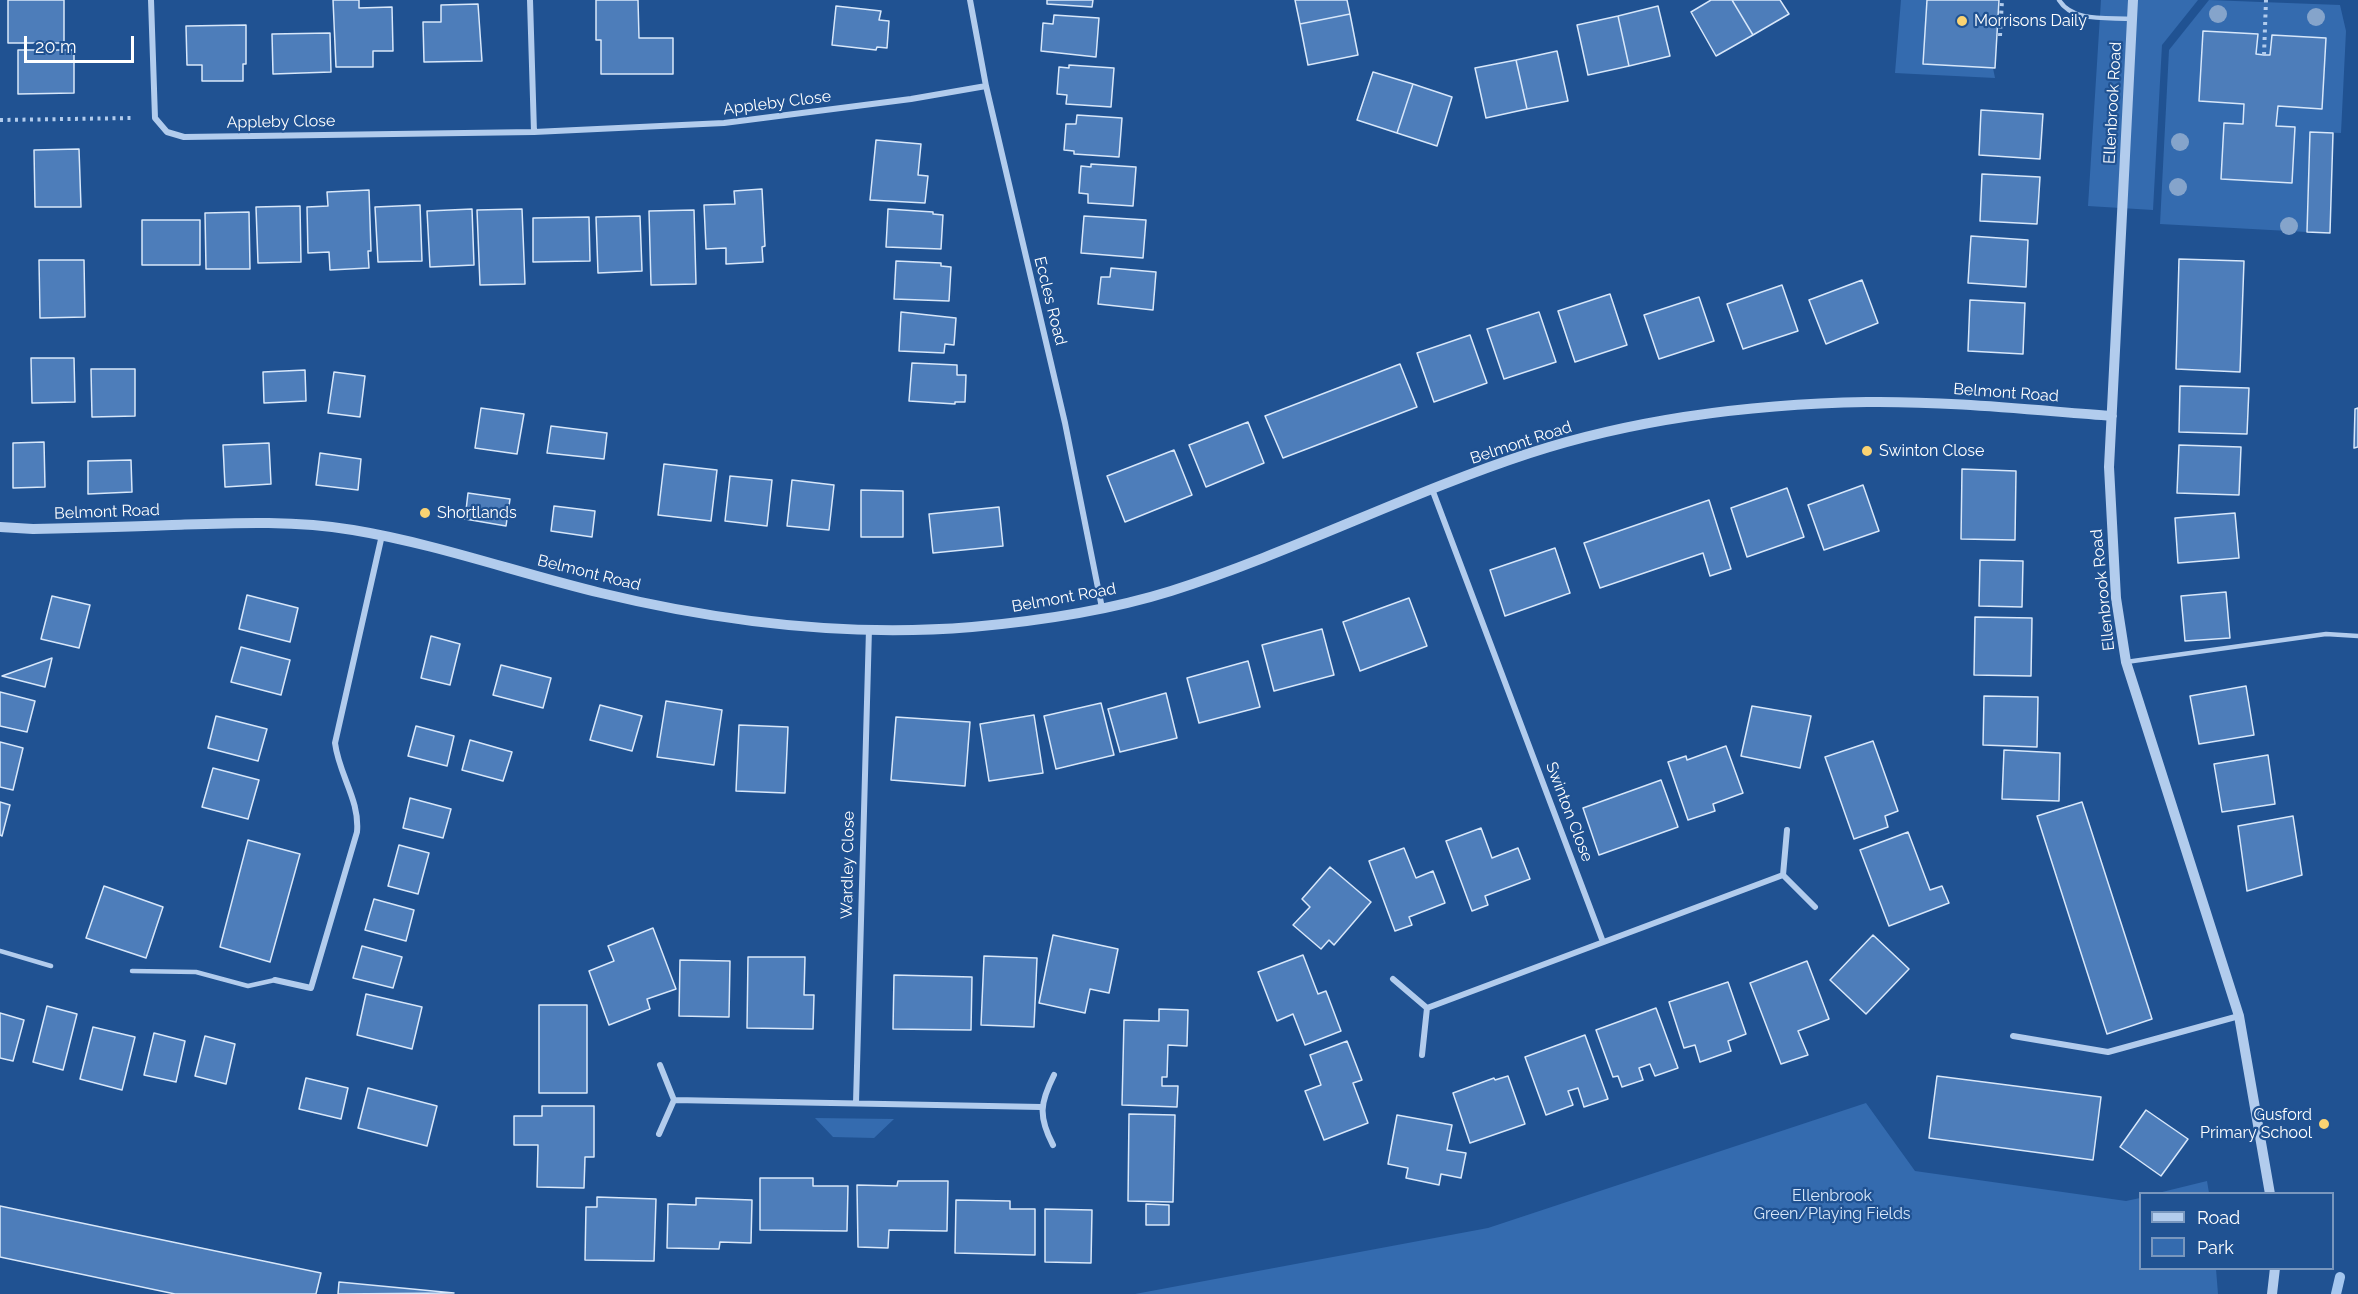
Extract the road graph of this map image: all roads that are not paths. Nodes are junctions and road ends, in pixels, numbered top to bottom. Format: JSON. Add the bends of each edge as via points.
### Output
{"nodes":[{"id":1,"x":151,"y":0,"type":"edge"},
{"id":2,"x":530,"y":0,"type":"edge"},
{"id":3,"x":970,"y":0,"type":"edge"},
{"id":4,"x":2059,"y":0,"type":"edge"},
{"id":5,"x":2133,"y":0,"type":"edge"},
{"id":6,"x":2132,"y":19,"type":"junction"},
{"id":7,"x":986,"y":86,"type":"junction"},
{"id":8,"x":534,"y":132,"type":"junction"},
{"id":9,"x":2112,"y":416,"type":"junction"},
{"id":10,"x":1432,"y":489,"type":"junction"},
{"id":11,"x":0,"y":527,"type":"edge"},
{"id":12,"x":381,"y":535,"type":"junction"},
{"id":13,"x":1102,"y":609,"type":"junction"},
{"id":14,"x":869,"y":628,"type":"junction"},
{"id":15,"x":2358,"y":636,"type":"edge"},
{"id":16,"x":2126,"y":662,"type":"junction"},
{"id":17,"x":1787,"y":830,"type":"dead end"},
{"id":18,"x":1783,"y":875,"type":"junction"},
{"id":19,"x":1815,"y":907,"type":"dead end"},
{"id":20,"x":1603,"y":942,"type":"junction"},
{"id":21,"x":0,"y":951,"type":"edge"},
{"id":22,"x":51,"y":966,"type":"dead end"},
{"id":23,"x":132,"y":970,"type":"dead end"},
{"id":24,"x":1393,"y":979,"type":"dead end"},
{"id":25,"x":275,"y":980,"type":"joint"},
{"id":26,"x":1427,"y":1008,"type":"junction"},
{"id":27,"x":2239,"y":1016,"type":"junction"},
{"id":28,"x":2013,"y":1036,"type":"dead end"},
{"id":29,"x":1422,"y":1055,"type":"dead end"},
{"id":30,"x":660,"y":1065,"type":"dead end"},
{"id":31,"x":1054,"y":1075,"type":"dead end"},
{"id":32,"x":674,"y":1100,"type":"junction"},
{"id":33,"x":856,"y":1103,"type":"junction"},
{"id":34,"x":1041,"y":1107,"type":"junction"},
{"id":35,"x":659,"y":1134,"type":"dead end"},
{"id":36,"x":1053,"y":1145,"type":"dead end"},
{"id":37,"x":2270,"y":1192,"type":"edge"},
{"id":38,"x":2275,"y":1270,"type":"edge"},
{"id":39,"x":2272,"y":1294,"type":"edge"}],
"edges":[{"from":1,"to":8,"type":"street","name":"Appleby Close","via":[[155,118],[167,132],[184,137]]},
{"from":2,"to":8,"type":"street"},
{"from":3,"to":7,"type":"street","name":"Eccles Road"},
{"from":4,"to":6,"type":"lane","via":[[2065,8],[2083,16]]},
{"from":5,"to":6,"type":"street","name":"Ellenbrook Road"},
{"from":6,"to":9,"type":"street","name":"Ellenbrook Road"},
{"from":7,"to":8,"type":"street","name":"Appleby Close","via":[[724,123]]},
{"from":7,"to":13,"type":"street","name":"Eccles Road","via":[[1065,423]]},
{"from":9,"to":10,"type":"street","name":"Belmont Road","via":[[1870,402],[1734,411],[1569,442]]},
{"from":9,"to":16,"type":"street","name":"Ellenbrook Road","via":[[2109,504],[2116,598]]},
{"from":10,"to":13,"type":"street","name":"Belmont Road","via":[[1171,591]]},
{"from":10,"to":20,"type":"street","name":"Swinton Close"},
{"from":11,"to":12,"type":"street","name":"Belmont Road","via":[[272,522]]},
{"from":12,"to":14,"type":"street","name":"Belmont Road","via":[[641,602],[772,623]]},
{"from":12,"to":25,"type":"street","via":[[335,743],[338,763],[356,801],[357,832],[311,988]]},
{"from":13,"to":14,"type":"street","name":"Belmont Road","via":[[966,628]]},
{"from":14,"to":33,"type":"street","name":"Wardley Close"},
{"from":15,"to":16,"type":"lane","via":[[2326,634]]},
{"from":16,"to":27,"type":"street","name":"Ellenbrook Road"},
{"from":17,"to":18,"type":"street"},
{"from":18,"to":19,"type":"street"},
{"from":18,"to":20,"type":"street"},
{"from":20,"to":26,"type":"street"},
{"from":21,"to":22,"type":"lane"},
{"from":23,"to":25,"type":"lane","via":[[196,972],[248,986]]},
{"from":24,"to":26,"type":"street"},
{"from":26,"to":29,"type":"street"},
{"from":27,"to":28,"type":"street","via":[[2108,1052]]},
{"from":27,"to":37,"type":"street","name":"Ellenbrook Road"},
{"from":30,"to":32,"type":"street"},
{"from":31,"to":34,"type":"street"},
{"from":32,"to":33,"type":"street"},
{"from":32,"to":35,"type":"street"},
{"from":33,"to":34,"type":"street"},
{"from":34,"to":36,"type":"street"},
{"from":38,"to":39,"type":"street"}]}
